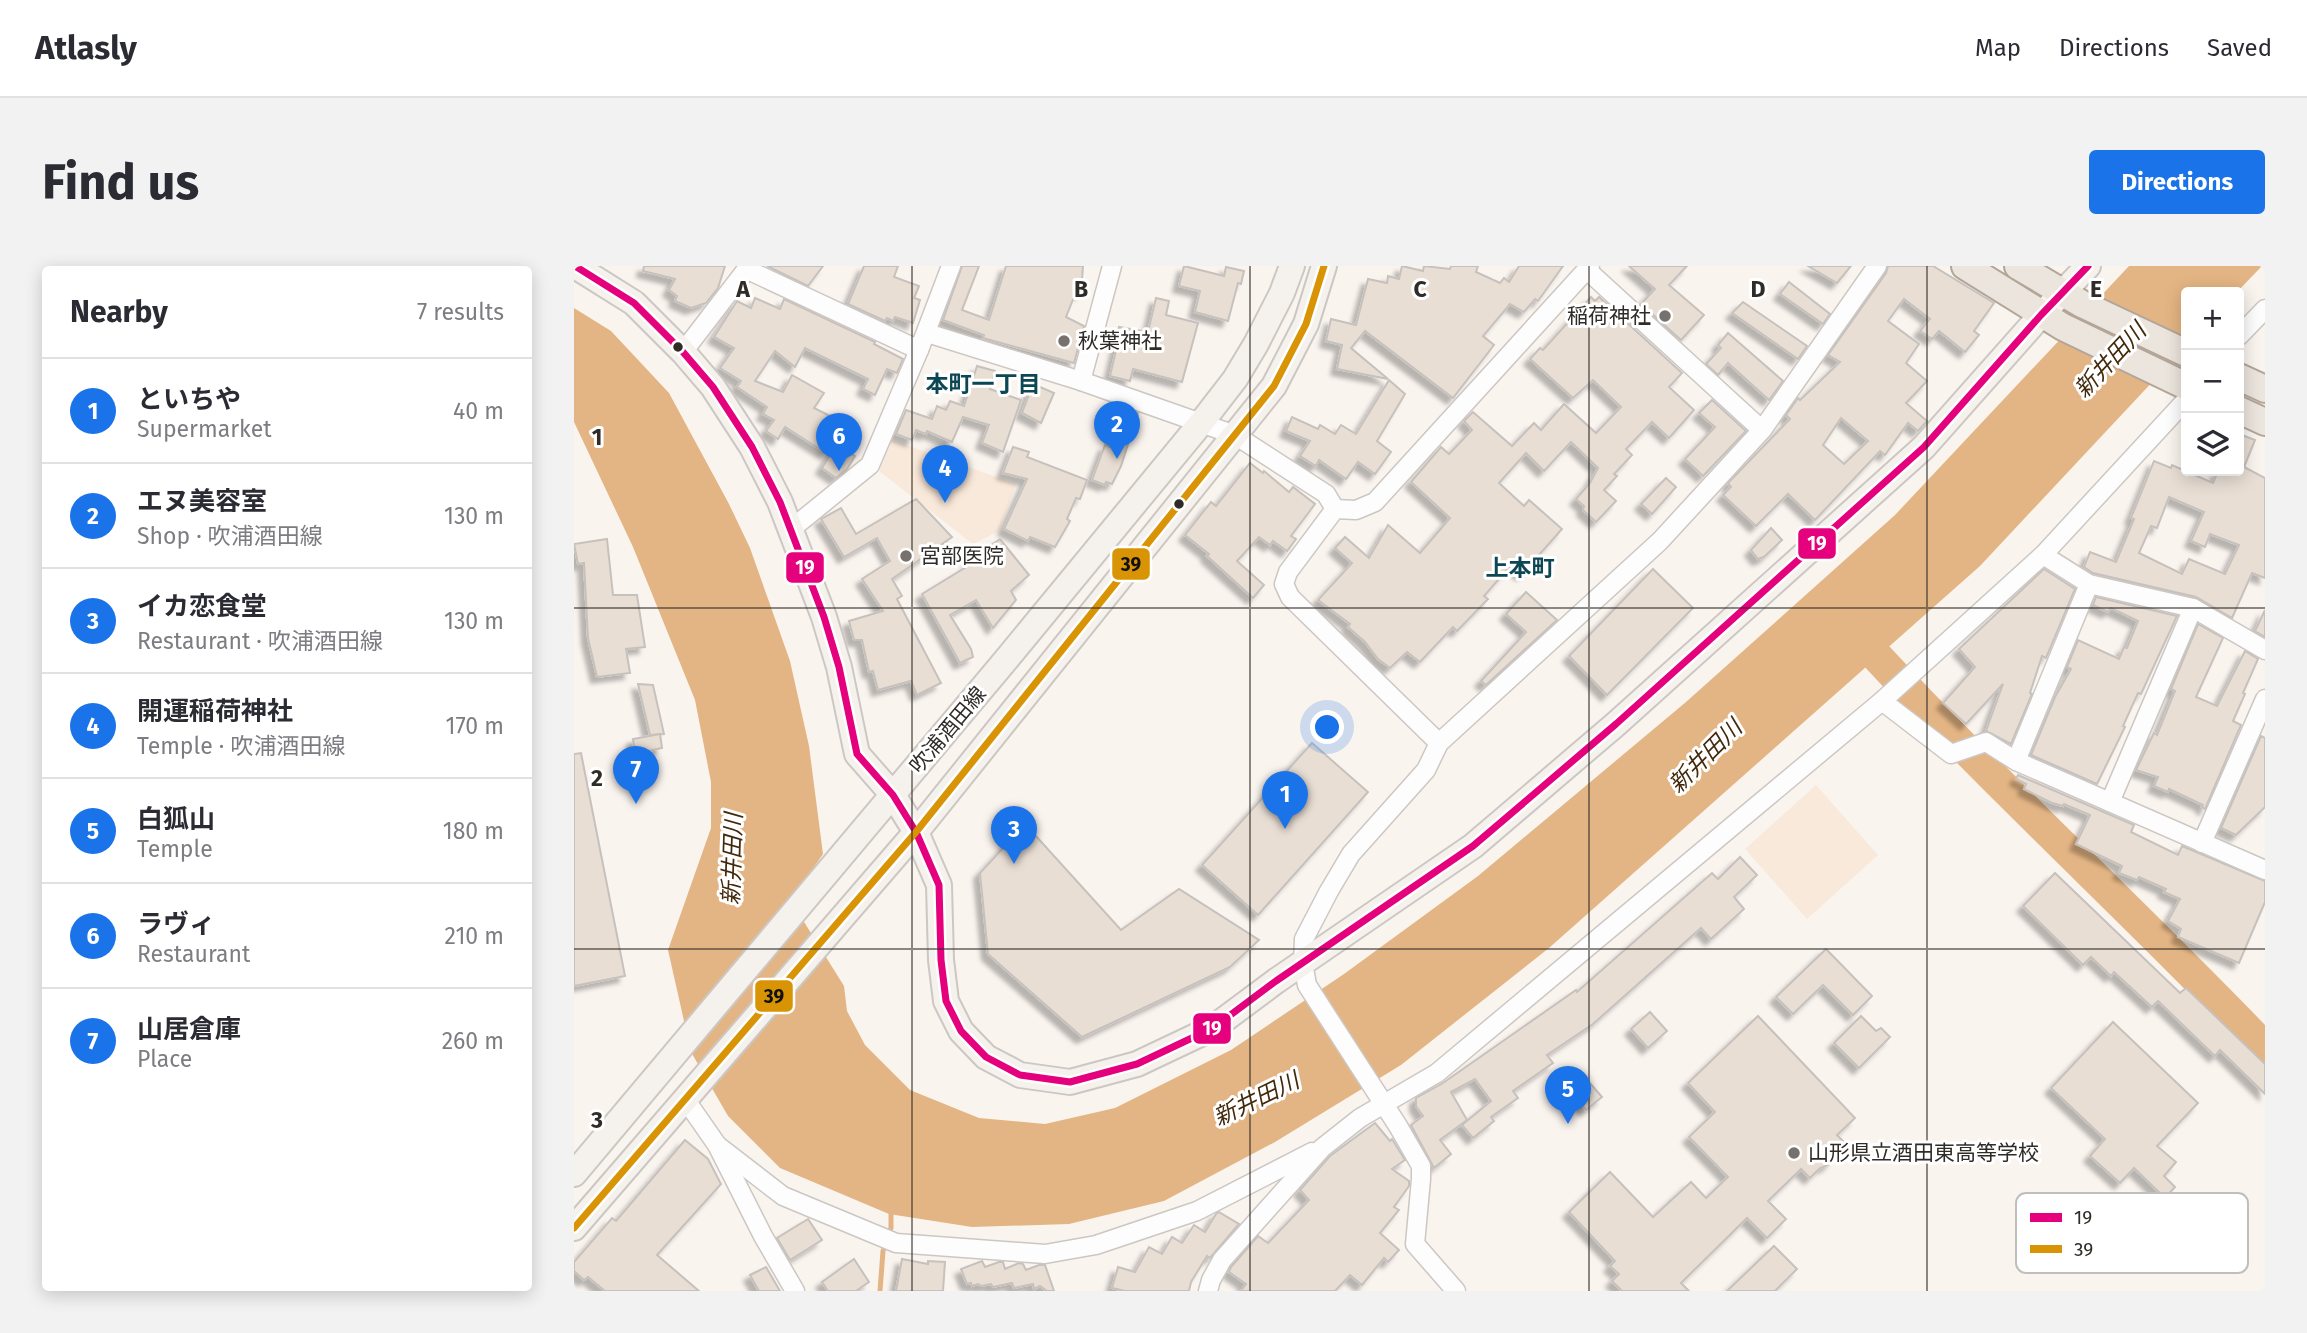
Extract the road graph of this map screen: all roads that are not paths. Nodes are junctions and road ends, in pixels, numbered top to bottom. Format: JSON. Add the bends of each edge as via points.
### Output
{"nodes":[{"id":1,"x":575,"y":266,"type":"edge"},
{"id":2,"x":951,"y":266,"type":"edge"},
{"id":3,"x":1112,"y":266,"type":"edge"},
{"id":4,"x":1292,"y":266,"type":"edge"},
{"id":5,"x":1324,"y":266,"type":"edge"},
{"id":6,"x":1877,"y":266,"type":"edge"},
{"id":7,"x":1965,"y":266,"type":"edge"},
{"id":8,"x":2018,"y":266,"type":"edge"},
{"id":9,"x":2088,"y":266,"type":"edge"},
{"id":10,"x":748,"y":268,"type":"edge"},
{"id":11,"x":1588,"y":268,"type":"edge"},
{"id":12,"x":2072,"y":299,"type":"junction"},
{"id":13,"x":2265,"y":309,"type":"edge"},
{"id":14,"x":2052,"y":321,"type":"junction"},
{"id":15,"x":2244,"y":331,"type":"edge"},
{"id":16,"x":927,"y":333,"type":"junction"},
{"id":17,"x":919,"y":350,"type":"junction"},
{"id":18,"x":2181,"y":351,"type":"edge"},
{"id":19,"x":683,"y":352,"type":"junction"},
{"id":20,"x":1081,"y":380,"type":"junction"},
{"id":21,"x":2244,"y":380,"type":"edge"},
{"id":22,"x":2181,"y":387,"type":"edge"},
{"id":23,"x":2181,"y":389,"type":"edge"},
{"id":24,"x":2265,"y":390,"type":"edge"},
{"id":25,"x":2244,"y":412,"type":"edge"},
{"id":26,"x":2265,"y":422,"type":"edge"},
{"id":27,"x":1201,"y":423,"type":"junction"},
{"id":28,"x":1762,"y":430,"type":"junction"},
{"id":29,"x":1235,"y":435,"type":"junction"},
{"id":30,"x":1335,"y":509,"type":"junction"},
{"id":31,"x":790,"y":530,"type":"junction"},
{"id":32,"x":2043,"y":555,"type":"junction"},
{"id":33,"x":2089,"y":584,"type":"junction"},
{"id":34,"x":2193,"y":608,"type":"junction"},
{"id":35,"x":2265,"y":650,"type":"edge"},
{"id":36,"x":2265,"y":699,"type":"edge"},
{"id":37,"x":1882,"y":701,"type":"junction"},
{"id":38,"x":1439,"y":743,"type":"junction"},
{"id":39,"x":2016,"y":761,"type":"junction"},
{"id":40,"x":893,"y":796,"type":"junction"},
{"id":41,"x":2110,"y":802,"type":"junction"},
{"id":42,"x":916,"y":832,"type":"junction"},
{"id":43,"x":2202,"y":843,"type":"junction"},
{"id":44,"x":2265,"y":870,"type":"edge"},
{"id":45,"x":1305,"y":974,"type":"junction"},
{"id":46,"x":691,"y":1092,"type":"junction"},
{"id":47,"x":1383,"y":1106,"type":"junction"},
{"id":48,"x":717,"y":1145,"type":"junction"},
{"id":49,"x":1322,"y":1148,"type":"junction"},
{"id":50,"x":574,"y":1174,"type":"edge"},
{"id":51,"x":574,"y":1228,"type":"edge"},
{"id":52,"x":795,"y":1291,"type":"edge"},
{"id":53,"x":1208,"y":1291,"type":"edge"},
{"id":54,"x":1456,"y":1291,"type":"edge"}],
"edges":[{"from":1,"to":19,"type":"main road","via":[[634,303]]},
{"from":2,"to":16,"type":"street"},
{"from":3,"to":20,"type":"street"},
{"from":4,"to":27,"type":"main road","name":"吹浦酒田線","via":[[1256,344]]},
{"from":5,"to":29,"type":"main road","name":"吹浦酒田線","via":[[1306,324],[1274,386]]},
{"from":6,"to":28,"type":"street"},
{"from":7,"to":14,"type":"main road"},
{"from":8,"to":12,"type":"main road"},
{"from":9,"to":12,"type":"main road"},
{"from":10,"to":17,"type":"street"},
{"from":10,"to":19,"type":"street"},
{"from":11,"to":28,"type":"street"},
{"from":11,"to":30,"type":"street","via":[[1375,502],[1356,510]]},
{"from":12,"to":14,"type":"main road"},
{"from":12,"to":18,"type":"main road"},
{"from":13,"to":15,"type":"street"},
{"from":14,"to":22,"type":"main road"},
{"from":14,"to":45,"type":"main road","via":[[1924,447],[1616,724],[1473,846]]},
{"from":16,"to":17,"type":"street"},
{"from":16,"to":20,"type":"street"},
{"from":17,"to":31,"type":"street","via":[[870,465]]},
{"from":19,"to":31,"type":"main road","via":[[713,387],[752,447]]},
{"from":20,"to":27,"type":"street"},
{"from":21,"to":24,"type":"main road"},
{"from":23,"to":32,"type":"street"},
{"from":25,"to":26,"type":"main road"},
{"from":27,"to":29,"type":"street"},
{"from":27,"to":40,"type":"main road","name":"吹浦酒田線"},
{"from":28,"to":38,"type":"street","via":[[1620,580]]},
{"from":29,"to":30,"type":"street","via":[[1326,494]]},
{"from":29,"to":42,"type":"main road","name":"吹浦酒田線"},
{"from":30,"to":38,"type":"street","via":[[1284,584],[1290,597]]},
{"from":31,"to":40,"type":"main road","via":[[839,667],[857,754]]},
{"from":32,"to":33,"type":"street"},
{"from":32,"to":37,"type":"street"},
{"from":33,"to":34,"type":"street"},
{"from":33,"to":39,"type":"street"},
{"from":34,"to":35,"type":"street"},
{"from":34,"to":41,"type":"street"},
{"from":36,"to":43,"type":"street"},
{"from":37,"to":39,"type":"street","via":[[1951,754],[1986,742]]},
{"from":37,"to":47,"type":"street","via":[[1437,1073]]},
{"from":38,"to":45,"type":"street","via":[[1426,770],[1351,854],[1304,939]]},
{"from":39,"to":41,"type":"street"},
{"from":40,"to":42,"type":"main road"},
{"from":40,"to":50,"type":"main road","name":"吹浦酒田線"},
{"from":41,"to":43,"type":"street"},
{"from":42,"to":45,"type":"main road","via":[[939,886],[946,1001],[961,1031],[986,1057],[1020,1075],[1070,1082],[1137,1064],[1213,1028]]},
{"from":42,"to":46,"type":"main road","name":"吹浦酒田線"},
{"from":43,"to":44,"type":"street"},
{"from":45,"to":47,"type":"street"},
{"from":46,"to":48,"type":"street"},
{"from":46,"to":51,"type":"main road","name":"吹浦酒田線"},
{"from":47,"to":49,"type":"street"},
{"from":47,"to":54,"type":"street","via":[[1420,1166],[1415,1244]]},
{"from":48,"to":49,"type":"street","via":[[783,1196],[888,1240],[1045,1254],[1096,1245],[1197,1211]]},
{"from":48,"to":52,"type":"street"},
{"from":49,"to":53,"type":"street","via":[[1222,1260]]}]}
